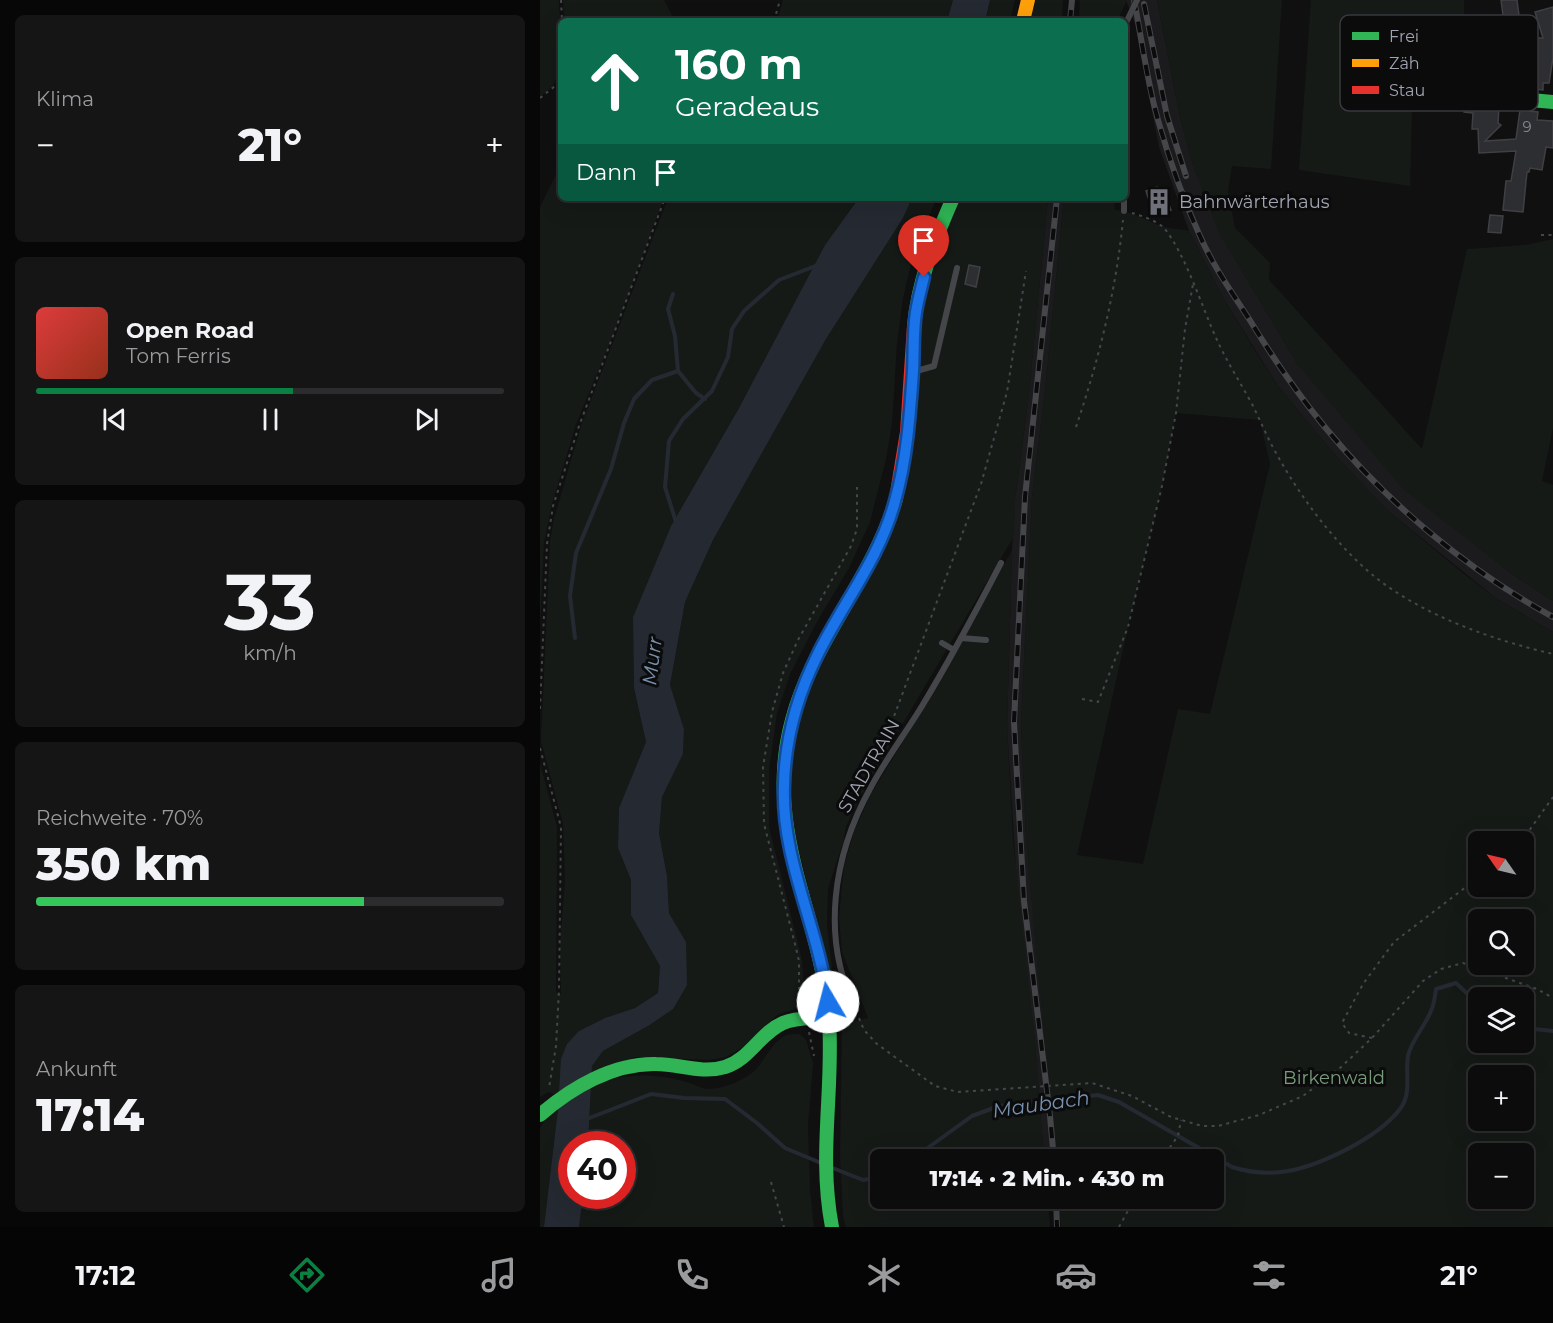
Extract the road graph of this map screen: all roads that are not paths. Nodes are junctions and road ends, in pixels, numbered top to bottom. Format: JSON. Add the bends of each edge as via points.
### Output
{"nodes":[{"id":1,"x":1028,"y":0,"type":"edge"},
{"id":2,"x":1137,"y":0,"type":"edge"},
{"id":3,"x":1024,"y":18,"type":"edge"},
{"id":4,"x":1128,"y":19,"type":"edge"},
{"id":5,"x":1538,"y":101,"type":"edge"},
{"id":6,"x":1553,"y":102,"type":"edge"},
{"id":7,"x":952,"y":201,"type":"edge"},
{"id":8,"x":1124,"y":201,"type":"edge"},
{"id":9,"x":1124,"y":211,"type":"road end"},
{"id":10,"x":957,"y":268,"type":"dead end"},
{"id":11,"x":913,"y":372,"type":"junction"},
{"id":12,"x":1001,"y":562,"type":"dead end"},
{"id":13,"x":961,"y":638,"type":"junction"},
{"id":14,"x":986,"y":640,"type":"dead end"},
{"id":15,"x":942,"y":644,"type":"dead end"},
{"id":16,"x":954,"y":650,"type":"junction"},
{"id":17,"x":829,"y":1017,"type":"junction"},
{"id":18,"x":540,"y":1115,"type":"edge"},
{"id":19,"x":832,"y":1227,"type":"edge"}],
"edges":[{"from":1,"to":3,"type":"street"},
{"from":2,"to":4,"type":"lane","bridge":true},
{"from":5,"to":6,"type":"street"},
{"from":7,"to":11,"type":"street","via":[[928,259],[916,313]]},
{"from":8,"to":9,"type":"lane"},
{"from":10,"to":11,"type":"lane","via":[[934,366]]},
{"from":11,"to":17,"type":"street","via":[[905,454],[895,502],[861,582],[803,686],[785,761],[785,821],[825,981]]},
{"from":12,"to":13,"type":"lane","name":"STADTRAIN"},
{"from":13,"to":14,"type":"lane"},
{"from":13,"to":16,"type":"lane","name":"STADTRAIN"},
{"from":15,"to":16,"type":"lane"},
{"from":16,"to":17,"type":"lane","name":"STADTRAIN","via":[[870,788],[850,829],[833,916],[843,974],[856,1010]]},
{"from":17,"to":18,"type":"street","via":[[790,1020],[779,1025],[753,1050],[722,1068],[656,1064],[601,1076],[556,1101]]},
{"from":17,"to":19,"type":"street","via":[[827,1193]]}]}
